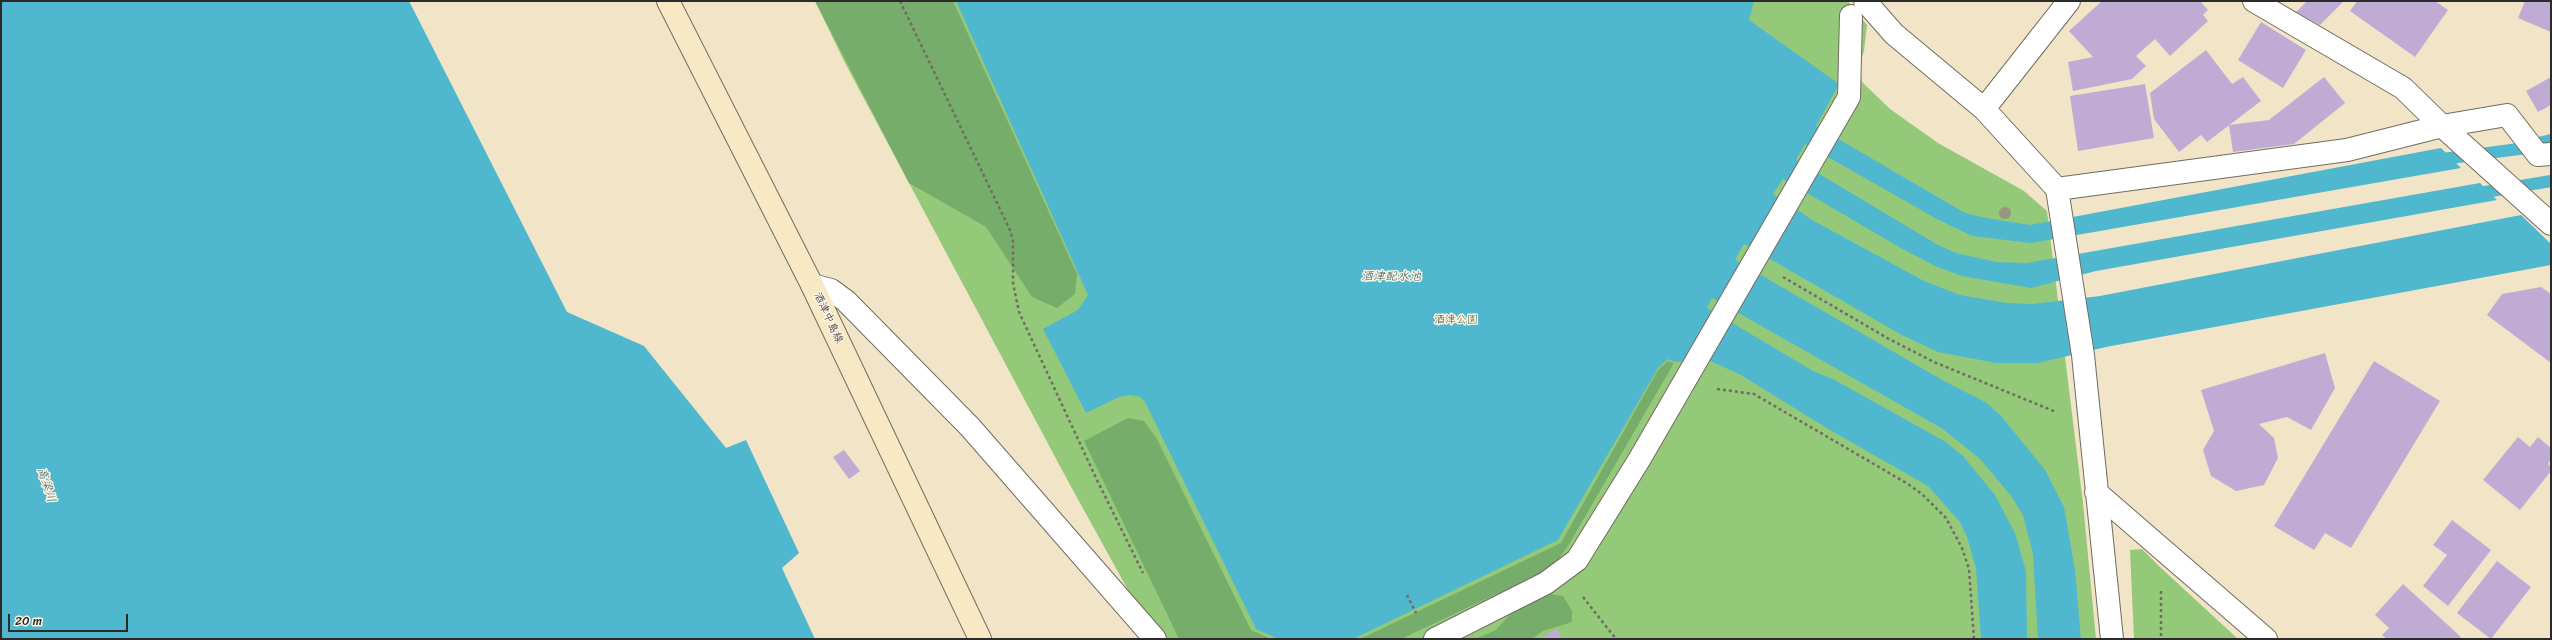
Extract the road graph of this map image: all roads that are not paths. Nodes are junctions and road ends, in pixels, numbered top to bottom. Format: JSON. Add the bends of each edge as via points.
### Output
{"nodes":[{"id":1,"x":668,"y":1,"type":"edge"},
{"id":2,"x":2069,"y":1,"type":"edge"},
{"id":3,"x":2254,"y":1,"type":"edge"},
{"id":4,"x":1858,"y":8,"type":"edge"},
{"id":5,"x":1984,"y":109,"type":"junction"},
{"id":6,"x":2449,"y":133,"type":"junction"},
{"id":7,"x":2545,"y":155,"type":"edge"},
{"id":8,"x":2060,"y":199,"type":"junction"},
{"id":9,"x":2551,"y":224,"type":"edge"},
{"id":10,"x":812,"y":285,"type":"junction"},
{"id":11,"x":2096,"y":492,"type":"junction"},
{"id":12,"x":980,"y":639,"type":"edge"},
{"id":13,"x":1155,"y":639,"type":"edge"},
{"id":14,"x":1435,"y":639,"type":"edge"},
{"id":15,"x":2112,"y":639,"type":"edge"},
{"id":16,"x":2266,"y":639,"type":"edge"}],
"edges":[{"from":1,"to":10,"type":"main road","name":"酒津中島線"},
{"from":2,"to":5,"type":"street"},
{"from":3,"to":6,"type":"street","via":[[2403,88]]},
{"from":4,"to":5,"type":"street","via":[[1894,34]]},
{"from":4,"to":14,"type":"street","via":[[1849,97],[1577,560],[1546,583]]},
{"from":5,"to":8,"type":"street"},
{"from":6,"to":7,"type":"street","via":[[2507,115]]},
{"from":6,"to":8,"type":"street"},
{"from":6,"to":9,"type":"street"},
{"from":8,"to":11,"type":"street","via":[[2082,355]]},
{"from":10,"to":12,"type":"main road","name":"酒津中島線"},
{"from":10,"to":13,"type":"street","via":[[831,290],[846,301],[970,427]]},
{"from":11,"to":15,"type":"street"},
{"from":11,"to":16,"type":"street"}]}
